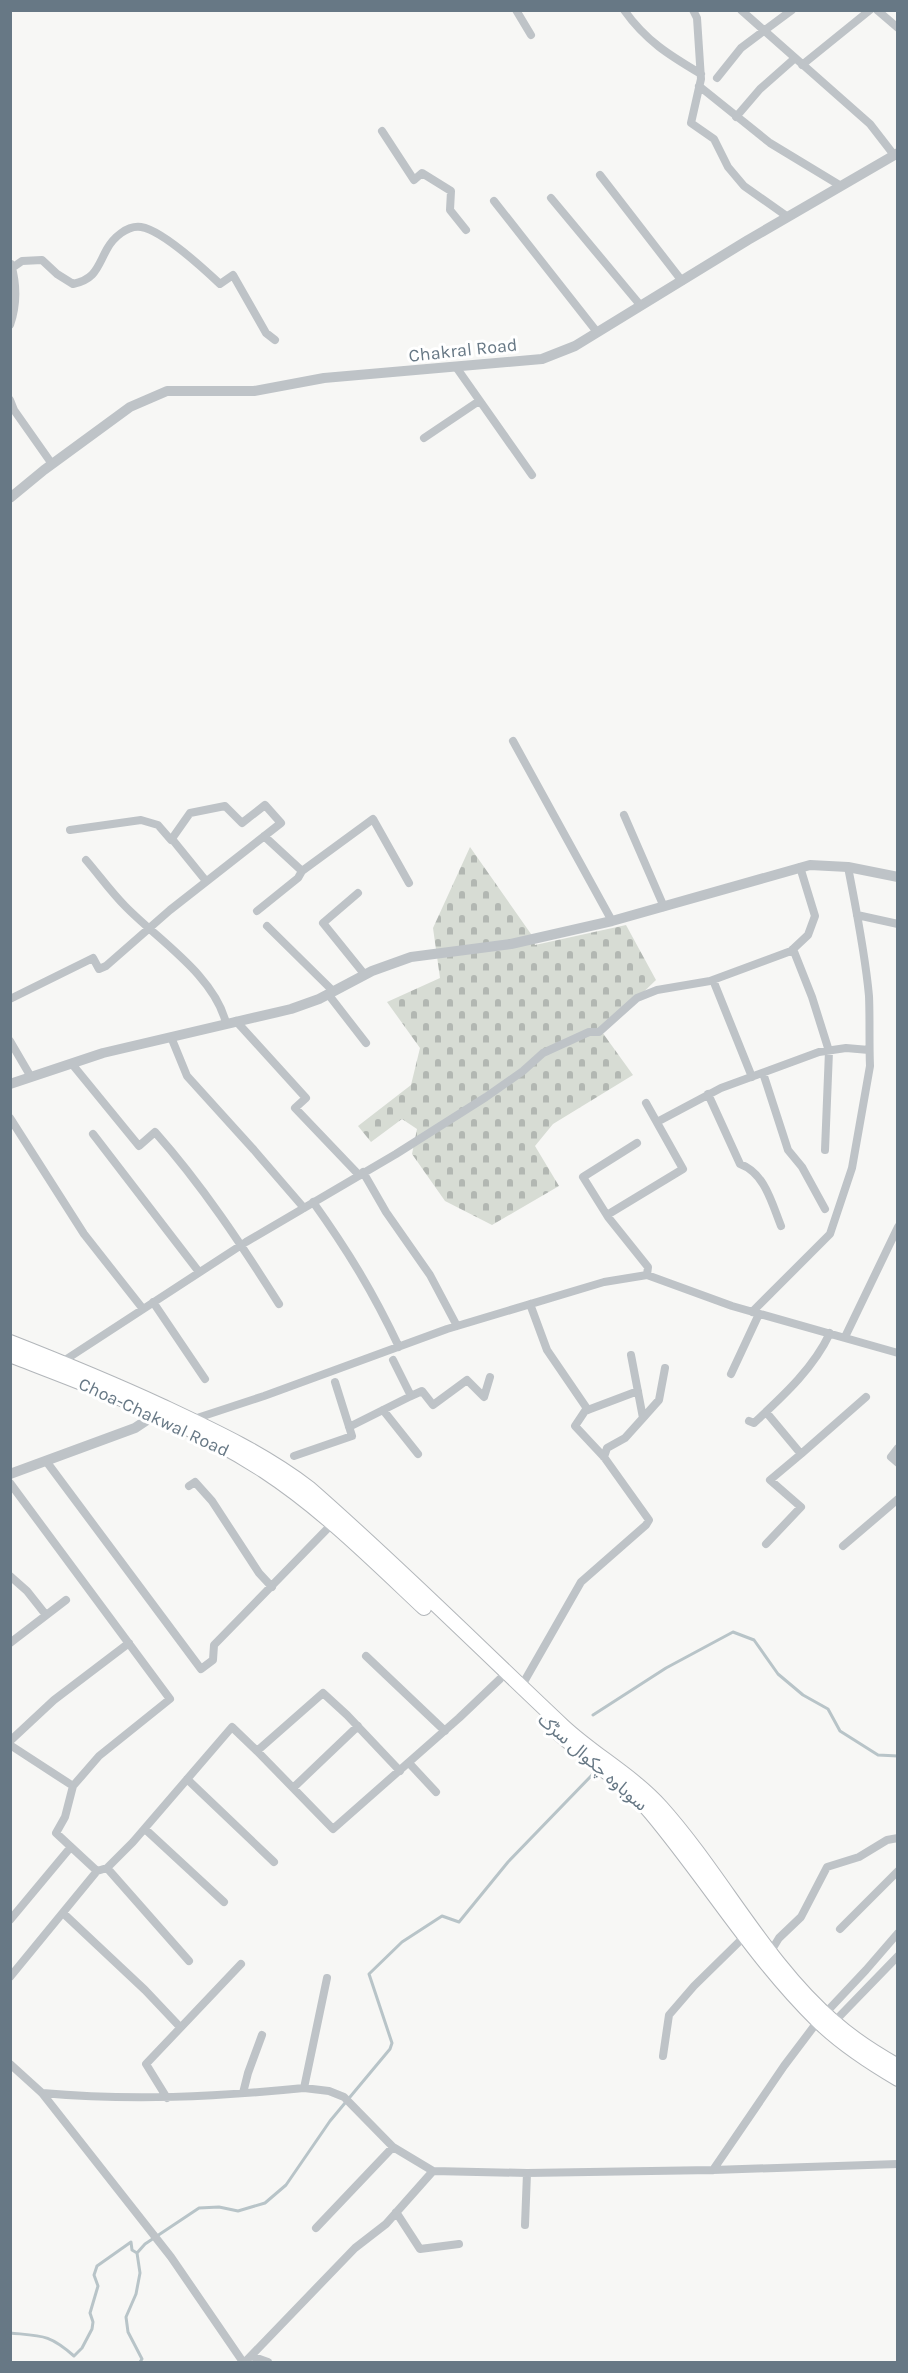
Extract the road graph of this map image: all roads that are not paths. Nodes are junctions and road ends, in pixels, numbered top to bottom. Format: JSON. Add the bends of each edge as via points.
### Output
{"nodes":[{"id":1,"x":516,"y":10,"type":"edge"},
{"id":2,"x":624,"y":10,"type":"edge"},
{"id":3,"x":693,"y":10,"type":"edge"},
{"id":4,"x":741,"y":10,"type":"edge"},
{"id":5,"x":792,"y":10,"type":"edge"},
{"id":6,"x":870,"y":10,"type":"edge"},
{"id":7,"x":882,"y":12,"type":"edge"},
{"id":8,"x":897,"y":28,"type":"edge"},
{"id":9,"x":763,"y":32,"type":"junction"},
{"id":10,"x":531,"y":35,"type":"dead end"},
{"id":11,"x":794,"y":59,"type":"junction"},
{"id":12,"x":802,"y":65,"type":"junction"},
{"id":13,"x":701,"y":74,"type":"junction"},
{"id":14,"x":717,"y":78,"type":"dead end"},
{"id":15,"x":699,"y":86,"type":"junction"},
{"id":16,"x":736,"y":117,"type":"junction"},
{"id":17,"x":382,"y":131,"type":"dead end"},
{"id":18,"x":896,"y":154,"type":"edge"},
{"id":19,"x":600,"y":175,"type":"dead end"},
{"id":20,"x":841,"y":186,"type":"junction"},
{"id":21,"x":551,"y":198,"type":"dead end"},
{"id":22,"x":494,"y":201,"type":"dead end"},
{"id":23,"x":788,"y":217,"type":"junction"},
{"id":24,"x":466,"y":230,"type":"dead end"},
{"id":25,"x":11,"y":266,"type":"edge"},
{"id":26,"x":682,"y":281,"type":"junction"},
{"id":27,"x":13,"y":283,"type":"edge"},
{"id":28,"x":641,"y":306,"type":"junction"},
{"id":29,"x":10,"y":326,"type":"edge"},
{"id":30,"x":597,"y":332,"type":"junction"},
{"id":31,"x":275,"y":340,"type":"dead end"},
{"id":32,"x":456,"y":368,"type":"junction"},
{"id":33,"x":10,"y":400,"type":"edge"},
{"id":34,"x":479,"y":400,"type":"junction"},
{"id":35,"x":424,"y":438,"type":"dead end"},
{"id":36,"x":52,"y":464,"type":"junction"},
{"id":37,"x":532,"y":476,"type":"dead end"},
{"id":38,"x":10,"y":498,"type":"edge"},
{"id":39,"x":513,"y":741,"type":"dead end"},
{"id":40,"x":624,"y":815,"type":"dead end"},
{"id":41,"x":69,"y":830,"type":"dead end"},
{"id":42,"x":264,"y":836,"type":"junction"},
{"id":43,"x":172,"y":838,"type":"junction"},
{"id":44,"x":86,"y":860,"type":"dead end"},
{"id":45,"x":800,"y":867,"type":"junction"},
{"id":46,"x":848,"y":867,"type":"junction"},
{"id":47,"x":302,"y":871,"type":"junction"},
{"id":48,"x":897,"y":877,"type":"edge"},
{"id":49,"x":206,"y":881,"type":"junction"},
{"id":50,"x":410,"y":883,"type":"dead end"},
{"id":51,"x":358,"y":893,"type":"dead end"},
{"id":52,"x":664,"y":907,"type":"junction"},
{"id":53,"x":257,"y":911,"type":"dead end"},
{"id":54,"x":857,"y":915,"type":"junction"},
{"id":55,"x":612,"y":921,"type":"junction"},
{"id":56,"x":897,"y":924,"type":"edge"},
{"id":57,"x":267,"y":926,"type":"dead end"},
{"id":58,"x":149,"y":930,"type":"junction"},
{"id":59,"x":793,"y":949,"type":"junction"},
{"id":60,"x":365,"y":975,"type":"junction"},
{"id":61,"x":713,"y":980,"type":"junction"},
{"id":62,"x":330,"y":993,"type":"junction"},
{"id":63,"x":10,"y":999,"type":"edge"},
{"id":64,"x":231,"y":1022,"type":"junction"},
{"id":65,"x":171,"y":1036,"type":"junction"},
{"id":66,"x":10,"y":1041,"type":"edge"},
{"id":67,"x":366,"y":1043,"type":"dead end"},
{"id":68,"x":869,"y":1050,"type":"junction"},
{"id":69,"x":829,"y":1051,"type":"junction"},
{"id":70,"x":72,"y":1064,"type":"junction"},
{"id":71,"x":763,"y":1073,"type":"junction"},
{"id":72,"x":31,"y":1077,"type":"junction"},
{"id":73,"x":752,"y":1077,"type":"junction"},
{"id":74,"x":10,"y":1084,"type":"edge"},
{"id":75,"x":708,"y":1094,"type":"junction"},
{"id":76,"x":646,"y":1102,"type":"dead end"},
{"id":77,"x":10,"y":1118,"type":"edge"},
{"id":78,"x":657,"y":1122,"type":"junction"},
{"id":79,"x":93,"y":1134,"type":"dead end"},
{"id":80,"x":637,"y":1143,"type":"dead end"},
{"id":81,"x":825,"y":1149,"type":"dead end"},
{"id":82,"x":361,"y":1173,"type":"junction"},
{"id":83,"x":313,"y":1202,"type":"junction"},
{"id":84,"x":304,"y":1208,"type":"junction"},
{"id":85,"x":825,"y":1209,"type":"dead end"},
{"id":86,"x":607,"y":1215,"type":"junction"},
{"id":87,"x":781,"y":1226,"type":"dead end"},
{"id":88,"x":897,"y":1227,"type":"edge"},
{"id":89,"x":241,"y":1244,"type":"junction"},
{"id":90,"x":199,"y":1272,"type":"junction"},
{"id":91,"x":647,"y":1275,"type":"junction"},
{"id":92,"x":153,"y":1302,"type":"junction"},
{"id":93,"x":530,"y":1304,"type":"junction"},
{"id":94,"x":279,"y":1305,"type":"dead end"},
{"id":95,"x":143,"y":1309,"type":"junction"},
{"id":96,"x":755,"y":1313,"type":"junction"},
{"id":97,"x":457,"y":1326,"type":"junction"},
{"id":98,"x":830,"y":1333,"type":"junction"},
{"id":99,"x":845,"y":1337,"type":"junction"},
{"id":100,"x":10,"y":1342,"type":"edge"},
{"id":101,"x":399,"y":1347,"type":"junction"},
{"id":102,"x":897,"y":1353,"type":"edge"},
{"id":103,"x":10,"y":1354,"type":"edge"},
{"id":104,"x":631,"y":1355,"type":"dead end"},
{"id":105,"x":393,"y":1360,"type":"dead end"},
{"id":106,"x":62,"y":1362,"type":"junction"},
{"id":107,"x":665,"y":1368,"type":"dead end"},
{"id":108,"x":731,"y":1374,"type":"dead end"},
{"id":109,"x":490,"y":1377,"type":"dead end"},
{"id":110,"x":205,"y":1379,"type":"dead end"},
{"id":111,"x":335,"y":1382,"type":"dead end"},
{"id":112,"x":638,"y":1391,"type":"junction"},
{"id":113,"x":411,"y":1396,"type":"junction"},
{"id":114,"x":866,"y":1397,"type":"dead end"},
{"id":115,"x":153,"y":1407,"type":"junction"},
{"id":116,"x":383,"y":1410,"type":"junction"},
{"id":117,"x":588,"y":1410,"type":"junction"},
{"id":118,"x":766,"y":1412,"type":"junction"},
{"id":119,"x":643,"y":1418,"type":"junction"},
{"id":120,"x":191,"y":1419,"type":"junction"},
{"id":121,"x":749,"y":1422,"type":"dead end"},
{"id":122,"x":349,"y":1427,"type":"junction"},
{"id":123,"x":897,"y":1448,"type":"edge"},
{"id":124,"x":418,"y":1454,"type":"dead end"},
{"id":125,"x":801,"y":1454,"type":"junction"},
{"id":126,"x":294,"y":1456,"type":"dead end"},
{"id":127,"x":604,"y":1457,"type":"junction"},
{"id":128,"x":46,"y":1461,"type":"junction"},
{"id":129,"x":897,"y":1464,"type":"edge"},
{"id":130,"x":10,"y":1474,"type":"edge"},
{"id":131,"x":10,"y":1483,"type":"edge"},
{"id":132,"x":189,"y":1486,"type":"dead end"},
{"id":133,"x":897,"y":1499,"type":"edge"},
{"id":134,"x":319,"y":1513,"type":"joint"},
{"id":135,"x":332,"y":1524,"type":"junction"},
{"id":136,"x":766,"y":1544,"type":"dead end"},
{"id":137,"x":843,"y":1546,"type":"dead end"},
{"id":138,"x":10,"y":1576,"type":"edge"},
{"id":139,"x":272,"y":1587,"type":"junction"},
{"id":140,"x":66,"y":1600,"type":"dead end"},
{"id":141,"x":46,"y":1615,"type":"junction"},
{"id":142,"x":10,"y":1642,"type":"edge"},
{"id":143,"x":129,"y":1643,"type":"junction"},
{"id":144,"x":366,"y":1656,"type":"dead end"},
{"id":145,"x":500,"y":1679,"type":"junction"},
{"id":146,"x":521,"y":1687,"type":"junction"},
{"id":147,"x":358,"y":1726,"type":"junction"},
{"id":148,"x":445,"y":1731,"type":"junction"},
{"id":149,"x":10,"y":1743,"type":"edge"},
{"id":150,"x":257,"y":1751,"type":"junction"},
{"id":151,"x":409,"y":1762,"type":"junction"},
{"id":152,"x":400,"y":1771,"type":"junction"},
{"id":153,"x":187,"y":1779,"type":"junction"},
{"id":154,"x":73,"y":1786,"type":"junction"},
{"id":155,"x":293,"y":1788,"type":"junction"},
{"id":156,"x":436,"y":1792,"type":"dead end"},
{"id":157,"x":145,"y":1829,"type":"junction"},
{"id":158,"x":897,"y":1838,"type":"edge"},
{"id":159,"x":70,"y":1848,"type":"junction"},
{"id":160,"x":274,"y":1862,"type":"dead end"},
{"id":161,"x":107,"y":1868,"type":"junction"},
{"id":162,"x":97,"y":1871,"type":"junction"},
{"id":163,"x":897,"y":1871,"type":"edge"},
{"id":164,"x":224,"y":1902,"type":"dead end"},
{"id":165,"x":63,"y":1913,"type":"junction"},
{"id":166,"x":10,"y":1920,"type":"edge"},
{"id":167,"x":840,"y":1929,"type":"dead end"},
{"id":168,"x":897,"y":1933,"type":"edge"},
{"id":169,"x":746,"y":1935,"type":"junction"},
{"id":170,"x":771,"y":1951,"type":"junction"},
{"id":171,"x":897,"y":1956,"type":"edge"},
{"id":172,"x":189,"y":1961,"type":"dead end"},
{"id":173,"x":241,"y":1964,"type":"dead end"},
{"id":174,"x":10,"y":1977,"type":"edge"},
{"id":175,"x":327,"y":1978,"type":"dead end"},
{"id":176,"x":825,"y":2019,"type":"junction"},
{"id":177,"x":180,"y":2027,"type":"junction"},
{"id":178,"x":262,"y":2035,"type":"dead end"},
{"id":179,"x":663,"y":2056,"type":"dead end"},
{"id":180,"x":10,"y":2064,"type":"edge"},
{"id":181,"x":897,"y":2066,"type":"edge"},
{"id":182,"x":897,"y":2079,"type":"edge"},
{"id":183,"x":304,"y":2088,"type":"junction"},
{"id":184,"x":42,"y":2092,"type":"junction"},
{"id":185,"x":243,"y":2093,"type":"junction"},
{"id":186,"x":167,"y":2098,"type":"junction"},
{"id":187,"x":393,"y":2147,"type":"junction"},
{"id":188,"x":897,"y":2164,"type":"edge"},
{"id":189,"x":713,"y":2170,"type":"junction"},
{"id":190,"x":433,"y":2171,"type":"junction"},
{"id":191,"x":527,"y":2174,"type":"junction"},
{"id":192,"x":396,"y":2212,"type":"junction"},
{"id":193,"x":525,"y":2225,"type":"dead end"},
{"id":194,"x":316,"y":2228,"type":"dead end"},
{"id":195,"x":459,"y":2244,"type":"dead end"},
{"id":196,"x":246,"y":2360,"type":"edge"},
{"id":197,"x":268,"y":2362,"type":"edge"}],
"edges":[{"from":1,"to":10,"type":"street"},
{"from":2,"to":13,"type":"street","via":[[664,53]]},
{"from":3,"to":13,"type":"street"},
{"from":4,"to":9,"type":"street"},
{"from":5,"to":9,"type":"street"},
{"from":6,"to":12,"type":"street"},
{"from":7,"to":8,"type":"street"},
{"from":9,"to":11,"type":"street"},
{"from":9,"to":14,"type":"street","via":[[741,48]]},
{"from":11,"to":12,"type":"street"},
{"from":11,"to":16,"type":"street"},
{"from":12,"to":18,"type":"street","via":[[870,124]]},
{"from":13,"to":15,"type":"street"},
{"from":15,"to":16,"type":"street"},
{"from":15,"to":23,"type":"street","via":[[691,123],[714,139],[728,167],[744,186]]},
{"from":16,"to":20,"type":"street","via":[[770,143]]},
{"from":17,"to":24,"type":"street","via":[[414,180],[422,174],[451,191],[450,210]]},
{"from":18,"to":20,"type":"street","name":"Chakral Road"},
{"from":19,"to":26,"type":"street"},
{"from":20,"to":23,"type":"street","name":"Chakral Road"},
{"from":21,"to":28,"type":"street"},
{"from":22,"to":30,"type":"street"},
{"from":23,"to":26,"type":"street","name":"Chakral Road"},
{"from":25,"to":27,"type":"street"},
{"from":25,"to":31,"type":"street","via":[[42,260],[73,284],[85,281],[100,266],[107,248],[120,234],[142,227],[179,248],[220,284],[233,275],[266,333]]},
{"from":26,"to":28,"type":"street","name":"Chakral Road"},
{"from":27,"to":29,"type":"street","via":[[15,312]]},
{"from":28,"to":30,"type":"street","name":"Chakral Road"},
{"from":30,"to":32,"type":"street","name":"Chakral Road","via":[[542,359]]},
{"from":32,"to":34,"type":"street"},
{"from":32,"to":36,"type":"street","name":"Chakral Road","via":[[324,378],[254,391],[167,390],[130,407]]},
{"from":33,"to":36,"type":"street"},
{"from":34,"to":35,"type":"street"},
{"from":34,"to":37,"type":"street"},
{"from":36,"to":38,"type":"street","name":"Chakral Road"},
{"from":39,"to":55,"type":"street"},
{"from":40,"to":52,"type":"street"},
{"from":41,"to":43,"type":"street","via":[[141,820],[158,825]]},
{"from":42,"to":43,"type":"street","via":[[280,824],[265,805],[242,823],[225,806],[190,813]]},
{"from":42,"to":47,"type":"street"},
{"from":42,"to":49,"type":"street"},
{"from":43,"to":49,"type":"street"},
{"from":44,"to":58,"type":"street"},
{"from":45,"to":46,"type":"street"},
{"from":45,"to":52,"type":"street"},
{"from":45,"to":59,"type":"street","via":[[815,916],[808,935]]},
{"from":46,"to":48,"type":"street"},
{"from":46,"to":54,"type":"street"},
{"from":47,"to":50,"type":"street","via":[[373,819]]},
{"from":47,"to":53,"type":"street"},
{"from":49,"to":58,"type":"street"},
{"from":51,"to":60,"type":"street","via":[[323,923]]},
{"from":52,"to":55,"type":"street"},
{"from":54,"to":56,"type":"street"},
{"from":54,"to":68,"type":"street","via":[[868,995]]},
{"from":55,"to":60,"type":"street","via":[[511,944],[411,957]]},
{"from":57,"to":62,"type":"street"},
{"from":58,"to":63,"type":"street","via":[[106,966],[99,969],[93,958]]},
{"from":58,"to":64,"type":"street","via":[[186,961]]},
{"from":59,"to":61,"type":"street"},
{"from":59,"to":69,"type":"street"},
{"from":60,"to":62,"type":"street"},
{"from":61,"to":73,"type":"street"},
{"from":61,"to":82,"type":"street","via":[[657,990],[637,998],[599,1032],[589,1032],[543,1053],[486,1097]]},
{"from":62,"to":64,"type":"street","via":[[291,1009]]},
{"from":62,"to":67,"type":"street"},
{"from":64,"to":65,"type":"street"},
{"from":64,"to":82,"type":"street","via":[[306,1098],[295,1108]]},
{"from":65,"to":70,"type":"street"},
{"from":65,"to":84,"type":"street","via":[[187,1076]]},
{"from":66,"to":72,"type":"street"},
{"from":68,"to":69,"type":"street"},
{"from":68,"to":96,"type":"street","via":[[870,1066],[852,1168],[830,1234]]},
{"from":69,"to":71,"type":"street"},
{"from":69,"to":81,"type":"street"},
{"from":70,"to":72,"type":"street"},
{"from":70,"to":89,"type":"street","via":[[139,1146],[155,1132]]},
{"from":71,"to":73,"type":"street"},
{"from":71,"to":85,"type":"street","via":[[788,1149]]},
{"from":72,"to":74,"type":"street"},
{"from":73,"to":75,"type":"street"},
{"from":75,"to":78,"type":"street"},
{"from":75,"to":87,"type":"street","via":[[740,1164],[752,1168],[767,1189]]},
{"from":76,"to":78,"type":"street"},
{"from":77,"to":95,"type":"street","via":[[84,1234]]},
{"from":78,"to":86,"type":"street","via":[[683,1169]]},
{"from":79,"to":90,"type":"street"},
{"from":80,"to":86,"type":"street","via":[[583,1177]]},
{"from":82,"to":83,"type":"street"},
{"from":82,"to":97,"type":"street","via":[[430,1275]]},
{"from":83,"to":84,"type":"street"},
{"from":83,"to":101,"type":"street","via":[[352,1257]]},
{"from":84,"to":89,"type":"street"},
{"from":86,"to":91,"type":"street","via":[[648,1267]]},
{"from":88,"to":99,"type":"street"},
{"from":89,"to":90,"type":"street"},
{"from":89,"to":94,"type":"street"},
{"from":90,"to":92,"type":"street"},
{"from":91,"to":93,"type":"street","via":[[604,1282]]},
{"from":91,"to":96,"type":"street"},
{"from":92,"to":95,"type":"street"},
{"from":92,"to":110,"type":"street"},
{"from":93,"to":97,"type":"street"},
{"from":93,"to":117,"type":"street","via":[[547,1350]]},
{"from":95,"to":106,"type":"street"},
{"from":96,"to":98,"type":"street"},
{"from":96,"to":108,"type":"street"},
{"from":97,"to":101,"type":"street"},
{"from":98,"to":99,"type":"street"},
{"from":98,"to":118,"type":"street","via":[[810,1366]]},
{"from":99,"to":102,"type":"street"},
{"from":100,"to":106,"type":"highway"},
{"from":101,"to":120,"type":"street"},
{"from":103,"to":115,"type":"highway","name":"Choa-Chakwal Road"},
{"from":104,"to":112,"type":"street"},
{"from":105,"to":113,"type":"street"},
{"from":106,"to":115,"type":"highway"},
{"from":107,"to":119,"type":"street","via":[[659,1400]]},
{"from":109,"to":113,"type":"street","via":[[484,1396],[467,1380],[433,1405],[422,1391]]},
{"from":111,"to":122,"type":"street"},
{"from":112,"to":117,"type":"street"},
{"from":112,"to":119,"type":"street"},
{"from":113,"to":116,"type":"street"},
{"from":114,"to":125,"type":"street"},
{"from":115,"to":120,"type":"highway"},
{"from":115,"to":128,"type":"street","via":[[142,1425]]},
{"from":115,"to":134,"type":"highway","name":"Choa-Chakwal Road","via":[[264,1471]]},
{"from":116,"to":122,"type":"street"},
{"from":116,"to":124,"type":"street"},
{"from":117,"to":127,"type":"street","via":[[575,1426]]},
{"from":118,"to":121,"type":"street","via":[[754,1423]]},
{"from":118,"to":125,"type":"street"},
{"from":119,"to":127,"type":"street","via":[[625,1438],[608,1448]]},
{"from":120,"to":146,"type":"highway","via":[[252,1450],[309,1488]]},
{"from":122,"to":126,"type":"street","via":[[352,1436]]},
{"from":123,"to":129,"type":"street","via":[[891,1457]]},
{"from":125,"to":136,"type":"street","via":[[770,1480],[801,1508]]},
{"from":127,"to":146,"type":"street","via":[[649,1520],[581,1582]]},
{"from":128,"to":130,"type":"street"},
{"from":128,"to":139,"type":"street","via":[[201,1669],[213,1660],[214,1645]]},
{"from":131,"to":143,"type":"street"},
{"from":132,"to":139,"type":"street","via":[[195,1482],[212,1502]]},
{"from":133,"to":137,"type":"street"},
{"from":134,"to":135,"type":"highway","name":"سوہاوہ چکوال سڑک"},
{"from":135,"to":139,"type":"street"},
{"from":135,"to":145,"type":"highway","name":"سوہاوہ چکوال سڑک"},
{"from":138,"to":141,"type":"street"},
{"from":140,"to":141,"type":"street"},
{"from":141,"to":142,"type":"street"},
{"from":143,"to":149,"type":"street","via":[[54,1700]]},
{"from":143,"to":154,"type":"street","via":[[170,1699],[99,1756]]},
{"from":144,"to":148,"type":"street"},
{"from":145,"to":148,"type":"street"},
{"from":145,"to":169,"type":"highway","name":"سوہاوہ چکوال سڑک","via":[[564,1740],[650,1811]]},
{"from":146,"to":170,"type":"highway","via":[[661,1807]]},
{"from":147,"to":150,"type":"street","via":[[323,1693]]},
{"from":147,"to":152,"type":"street"},
{"from":147,"to":155,"type":"street"},
{"from":148,"to":151,"type":"street"},
{"from":149,"to":154,"type":"street"},
{"from":150,"to":153,"type":"street","via":[[232,1727]]},
{"from":150,"to":155,"type":"street"},
{"from":151,"to":152,"type":"street"},
{"from":151,"to":156,"type":"street"},
{"from":152,"to":155,"type":"street","via":[[333,1829]]},
{"from":153,"to":157,"type":"street"},
{"from":153,"to":160,"type":"street"},
{"from":154,"to":159,"type":"street","via":[[65,1817],[56,1833]]},
{"from":157,"to":161,"type":"street"},
{"from":157,"to":164,"type":"street"},
{"from":158,"to":170,"type":"street","via":[[859,1857],[826,1867],[801,1917]]},
{"from":159,"to":162,"type":"street"},
{"from":159,"to":166,"type":"street"},
{"from":161,"to":162,"type":"street"},
{"from":161,"to":172,"type":"street"},
{"from":162,"to":165,"type":"street"},
{"from":163,"to":167,"type":"street"},
{"from":165,"to":174,"type":"street"},
{"from":165,"to":177,"type":"street"},
{"from":168,"to":176,"type":"street"},
{"from":169,"to":176,"type":"highway","name":"سوہاوہ چکوال سڑک","via":[[795,1997]]},
{"from":169,"to":179,"type":"street","via":[[669,2015]]},
{"from":170,"to":176,"type":"highway"},
{"from":171,"to":176,"type":"street"},
{"from":173,"to":177,"type":"street"},
{"from":175,"to":183,"type":"street"},
{"from":176,"to":181,"type":"highway"},
{"from":176,"to":182,"type":"highway","name":"سوہاوہ چکوال سڑک","via":[[868,2061]]},
{"from":176,"to":189,"type":"street","via":[[784,2066]]},
{"from":177,"to":186,"type":"street","via":[[146,2064]]},
{"from":178,"to":185,"type":"street"},
{"from":180,"to":184,"type":"street"},
{"from":183,"to":185,"type":"street"},
{"from":183,"to":187,"type":"street","via":[[344,2097]]},
{"from":184,"to":186,"type":"street","via":[[99,2098]]},
{"from":184,"to":196,"type":"street"},
{"from":185,"to":186,"type":"street"},
{"from":187,"to":190,"type":"street"},
{"from":187,"to":194,"type":"street"},
{"from":188,"to":189,"type":"street"},
{"from":189,"to":191,"type":"street"},
{"from":190,"to":191,"type":"street"},
{"from":190,"to":192,"type":"street"},
{"from":191,"to":193,"type":"street"},
{"from":192,"to":195,"type":"street","via":[[420,2249]]},
{"from":192,"to":196,"type":"street","via":[[355,2248]]},
{"from":196,"to":197,"type":"street"}]}
